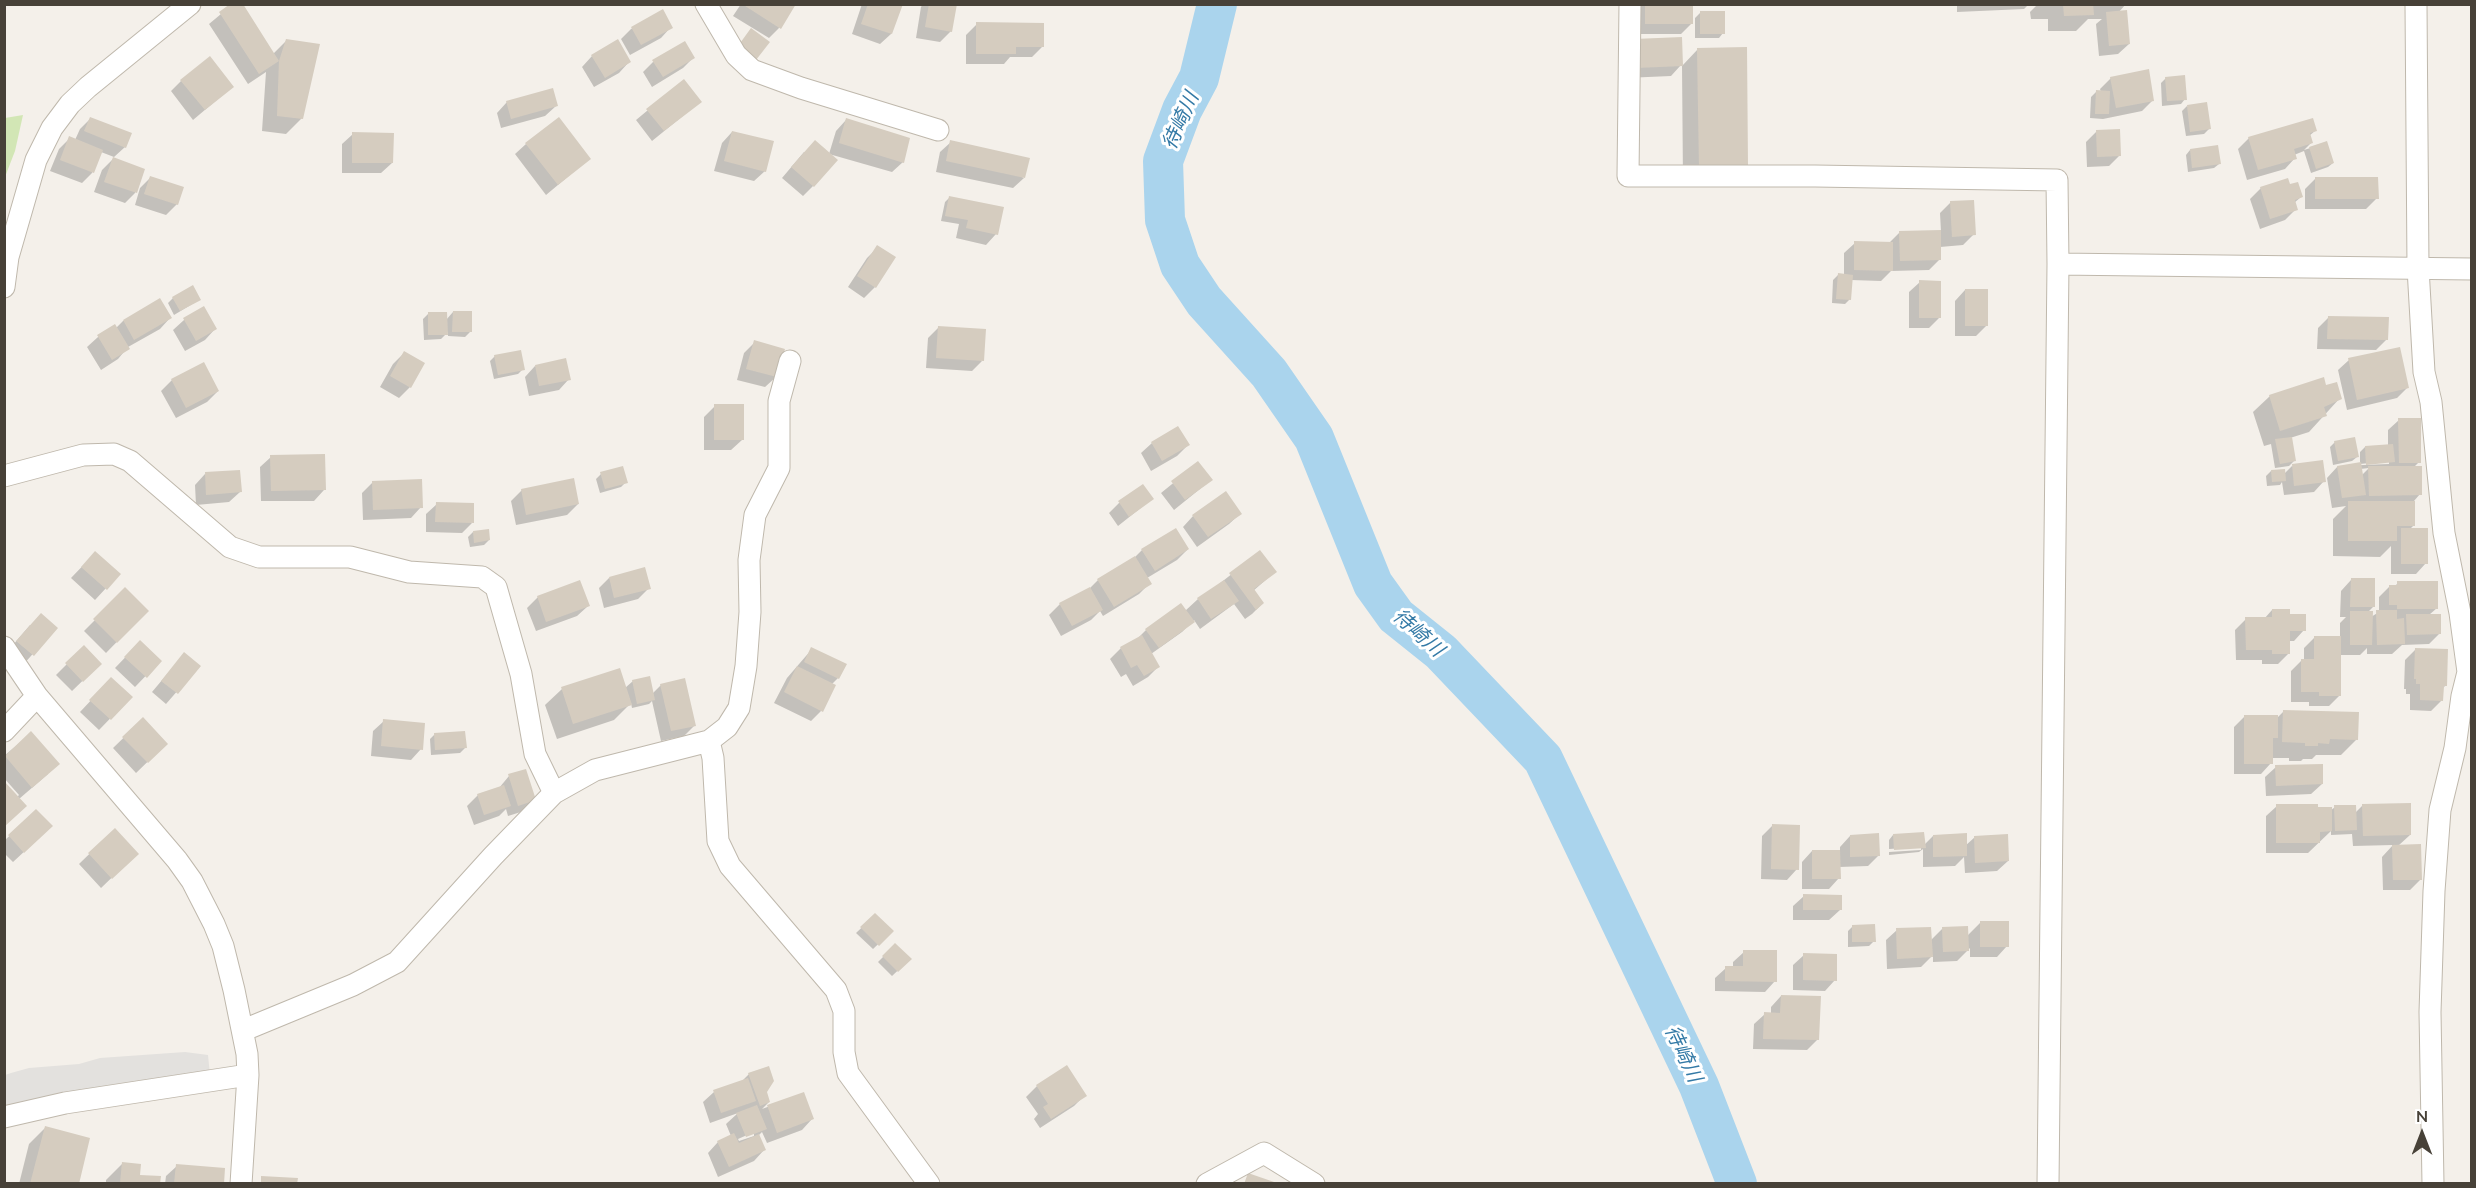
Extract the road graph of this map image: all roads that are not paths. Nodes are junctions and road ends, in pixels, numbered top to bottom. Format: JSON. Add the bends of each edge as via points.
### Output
{"nodes":[{"id":1,"x":190,"y":4,"type":"edge"},
{"id":2,"x":706,"y":4,"type":"edge"},
{"id":3,"x":1630,"y":4,"type":"edge"},
{"id":4,"x":2416,"y":4,"type":"edge"},
{"id":5,"x":938,"y":130,"type":"dead end"},
{"id":6,"x":2058,"y":264,"type":"junction"},
{"id":7,"x":2418,"y":268,"type":"junction"},
{"id":8,"x":2472,"y":269,"type":"edge"},
{"id":9,"x":4,"y":287,"type":"edge"},
{"id":10,"x":790,"y":361,"type":"dead end"},
{"id":11,"x":4,"y":476,"type":"edge"},
{"id":12,"x":4,"y":647,"type":"edge"},
{"id":13,"x":37,"y":696,"type":"junction"},
{"id":14,"x":4,"y":731,"type":"edge"},
{"id":15,"x":709,"y":741,"type":"junction"},
{"id":16,"x":554,"y":793,"type":"junction"},
{"id":17,"x":244,"y":1029,"type":"junction"},
{"id":18,"x":248,"y":1075,"type":"junction"},
{"id":19,"x":4,"y":1117,"type":"edge"},
{"id":20,"x":241,"y":1184,"type":"edge"},
{"id":21,"x":928,"y":1184,"type":"edge"},
{"id":22,"x":1207,"y":1184,"type":"edge"},
{"id":23,"x":1314,"y":1184,"type":"edge"},
{"id":24,"x":2048,"y":1184,"type":"edge"},
{"id":25,"x":2433,"y":1184,"type":"edge"}],
"edges":[{"from":1,"to":9,"type":"street","via":[[88,87],[52,128],[33,167],[8,257]]},
{"from":2,"to":5,"type":"street","via":[[736,55],[752,70]]},
{"from":3,"to":6,"type":"street","via":[[1628,177],[2057,180]]},
{"from":4,"to":7,"type":"street"},
{"from":6,"to":7,"type":"street"},
{"from":6,"to":24,"type":"street"},
{"from":7,"to":8,"type":"street"},
{"from":7,"to":25,"type":"street","via":[[2424,372],[2431,402],[2444,533],[2468,672],[2440,810],[2434,891],[2430,1012]]},
{"from":10,"to":15,"type":"street","via":[[779,401],[779,468],[755,515],[750,549],[750,612],[739,708],[727,727]]},
{"from":11,"to":16,"type":"street","via":[[83,455],[114,454],[130,461],[230,547],[249,554],[350,557],[409,572],[482,577],[496,587],[521,674],[536,754]]},
{"from":12,"to":13,"type":"street"},
{"from":13,"to":14,"type":"street"},
{"from":13,"to":17,"type":"street","via":[[192,881],[223,946]]},
{"from":15,"to":16,"type":"street","via":[[595,770]]},
{"from":15,"to":21,"type":"street","via":[[718,841],[730,866],[836,990],[844,1011],[848,1073]]},
{"from":16,"to":17,"type":"street","via":[[397,962],[353,985]]},
{"from":17,"to":18,"type":"street"},
{"from":18,"to":19,"type":"street","via":[[65,1103]]},
{"from":18,"to":20,"type":"street"},
{"from":22,"to":23,"type":"street","via":[[1264,1153]]}]}
